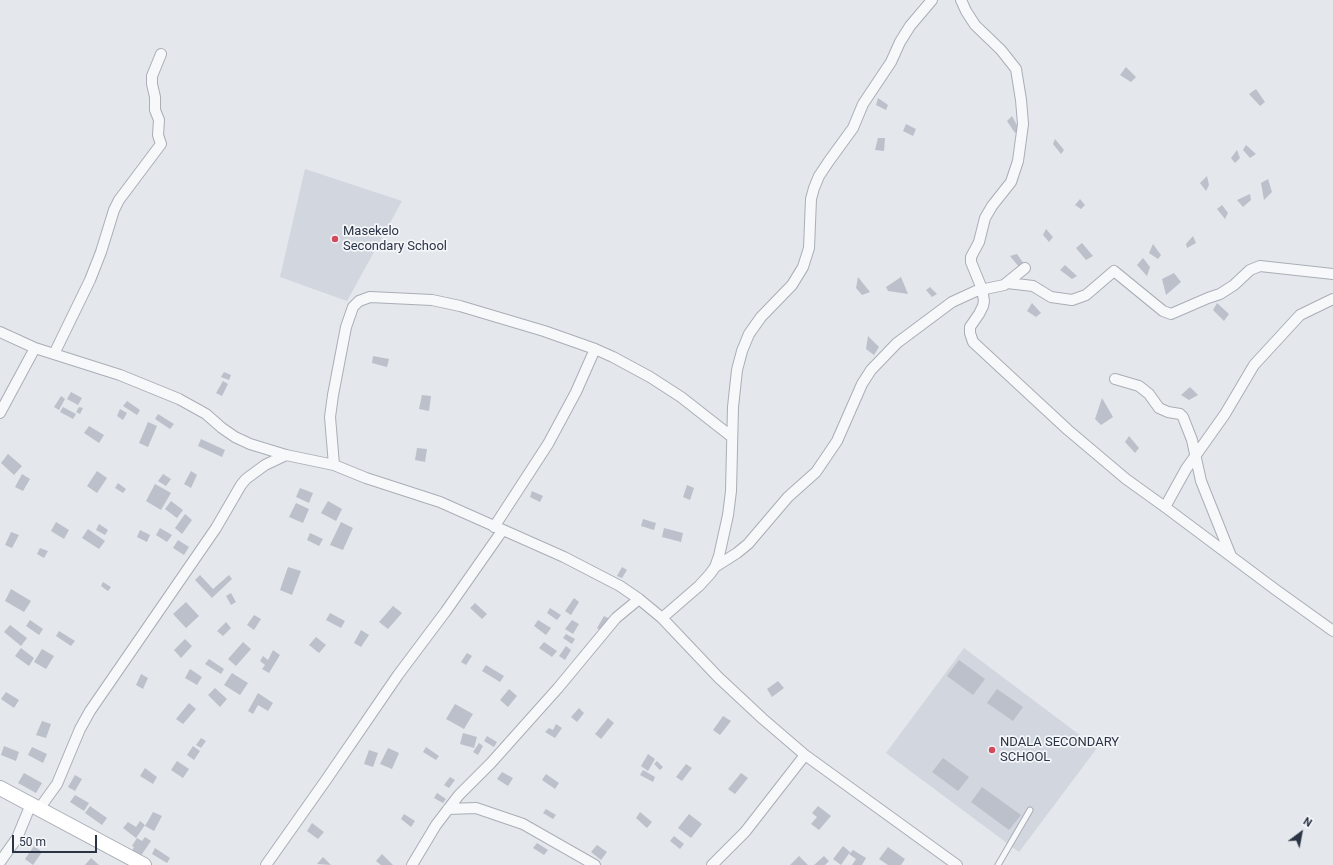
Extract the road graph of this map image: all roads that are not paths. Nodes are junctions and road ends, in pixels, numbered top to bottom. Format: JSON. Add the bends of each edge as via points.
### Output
{"nodes":[{"id":1,"x":932,"y":0,"type":"edge"},
{"id":2,"x":961,"y":0,"type":"edge"},
{"id":3,"x":161,"y":54,"type":"dead end"},
{"id":4,"x":1025,"y":268,"type":"dead end"},
{"id":5,"x":1333,"y":274,"type":"edge"},
{"id":6,"x":1007,"y":283,"type":"junction"},
{"id":7,"x":982,"y":289,"type":"junction"},
{"id":8,"x":1333,"y":299,"type":"edge"},
{"id":9,"x":0,"y":332,"type":"edge"},
{"id":10,"x":35,"y":348,"type":"junction"},
{"id":11,"x":594,"y":349,"type":"junction"},
{"id":12,"x":54,"y":354,"type":"junction"},
{"id":13,"x":1115,"y":379,"type":"dead end"},
{"id":14,"x":0,"y":413,"type":"edge"},
{"id":15,"x":732,"y":437,"type":"junction"},
{"id":16,"x":286,"y":455,"type":"junction"},
{"id":17,"x":1196,"y":455,"type":"junction"},
{"id":18,"x":334,"y":465,"type":"junction"},
{"id":19,"x":1166,"y":507,"type":"junction"},
{"id":20,"x":498,"y":529,"type":"junction"},
{"id":21,"x":1231,"y":556,"type":"junction"},
{"id":22,"x":716,"y":567,"type":"junction"},
{"id":23,"x":639,"y":599,"type":"junction"},
{"id":24,"x":662,"y":618,"type":"junction"},
{"id":25,"x":1333,"y":631,"type":"edge"},
{"id":26,"x":806,"y":755,"type":"junction"},
{"id":27,"x":0,"y":788,"type":"edge"},
{"id":28,"x":35,"y":806,"type":"junction"},
{"id":29,"x":448,"y":809,"type":"junction"},
{"id":30,"x":1030,"y":810,"type":"dead end"},
{"id":31,"x":0,"y":862,"type":"edge"},
{"id":32,"x":142,"y":864,"type":"edge"},
{"id":33,"x":266,"y":865,"type":"edge"},
{"id":34,"x":412,"y":865,"type":"edge"},
{"id":35,"x":595,"y":865,"type":"edge"},
{"id":36,"x":712,"y":865,"type":"edge"},
{"id":37,"x":957,"y":865,"type":"edge"},
{"id":38,"x":998,"y":865,"type":"edge"}],
"edges":[{"from":1,"to":15,"type":"street","via":[[910,26],[891,62],[863,104],[853,128],[829,161],[814,188],[811,199],[809,248],[803,268],[792,285],[754,326],[742,351],[736,377]]},
{"from":2,"to":7,"type":"street","via":[[975,25],[1016,69],[1023,124],[1018,161],[1011,182],[985,218],[979,242],[971,257]]},
{"from":3,"to":12,"type":"street","via":[[152,76],[152,84],[161,144],[119,200],[90,280]]},
{"from":4,"to":6,"type":"street"},
{"from":5,"to":6,"type":"street","via":[[1260,266],[1250,270],[1220,294],[1171,314],[1163,311],[1114,271],[1086,296],[1072,300],[1051,297],[1033,286]]},
{"from":6,"to":7,"type":"street"},
{"from":7,"to":19,"type":"street","via":[[983,306],[970,327],[973,342],[1068,430],[1126,479]]},
{"from":7,"to":22,"type":"street","via":[[952,302],[897,343],[881,359],[862,384],[837,441],[816,472],[788,497],[748,544]]},
{"from":8,"to":17,"type":"street","via":[[1300,315],[1263,355]]},
{"from":9,"to":10,"type":"street"},
{"from":10,"to":12,"type":"street"},
{"from":10,"to":14,"type":"street"},
{"from":11,"to":15,"type":"street","via":[[650,377],[681,397]]},
{"from":11,"to":18,"type":"street","via":[[544,331],[432,300],[370,297],[362,300],[353,307],[349,316],[333,395],[330,417]]},
{"from":11,"to":20,"type":"street","via":[[576,392]]},
{"from":12,"to":16,"type":"street","via":[[120,375],[180,399],[206,414],[235,437]]},
{"from":13,"to":17,"type":"street","via":[[1139,386],[1149,394],[1156,406],[1182,415]]},
{"from":15,"to":22,"type":"street","via":[[731,491]]},
{"from":16,"to":18,"type":"street"},
{"from":16,"to":28,"type":"street","via":[[265,465],[241,485],[216,528],[90,712],[80,729],[57,784]]},
{"from":17,"to":19,"type":"street"},
{"from":17,"to":21,"type":"street","via":[[1201,481]]},
{"from":18,"to":20,"type":"street","via":[[440,502]]},
{"from":19,"to":21,"type":"street"},
{"from":20,"to":23,"type":"street","via":[[592,570]]},
{"from":20,"to":33,"type":"street","via":[[446,611],[398,675]]},
{"from":21,"to":25,"type":"street"},
{"from":22,"to":24,"type":"street","via":[[699,586]]},
{"from":23,"to":24,"type":"street"},
{"from":23,"to":29,"type":"street","via":[[616,618],[558,688],[491,763],[467,785]]},
{"from":24,"to":26,"type":"street","via":[[718,677]]},
{"from":26,"to":36,"type":"street","via":[[745,832]]},
{"from":26,"to":37,"type":"street"},
{"from":27,"to":28,"type":"street"},
{"from":28,"to":31,"type":"street"},
{"from":28,"to":32,"type":"street"},
{"from":29,"to":34,"type":"street"},
{"from":29,"to":35,"type":"street","via":[[476,808],[523,824]]},
{"from":30,"to":38,"type":"lane"}]}
